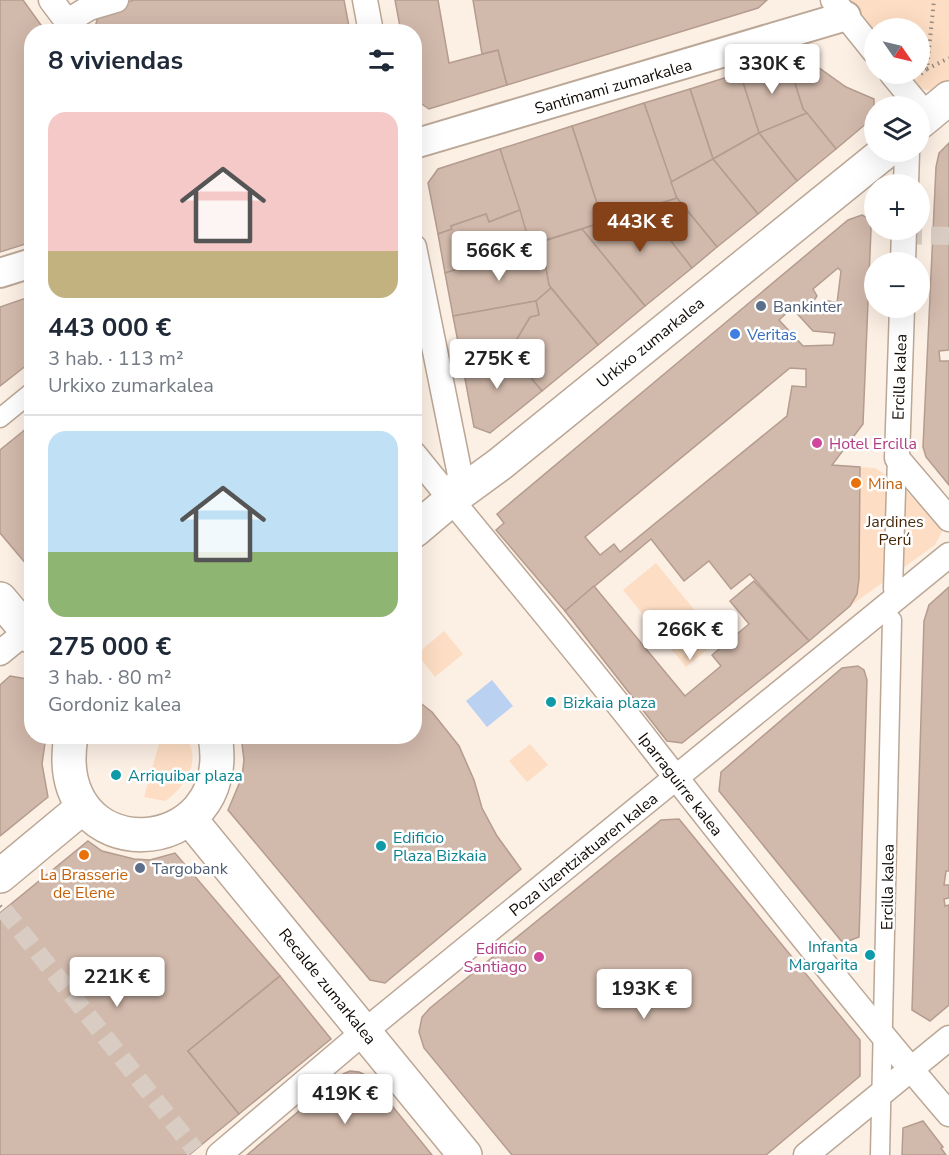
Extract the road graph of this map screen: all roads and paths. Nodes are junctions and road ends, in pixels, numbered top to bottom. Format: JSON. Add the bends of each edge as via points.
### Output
{"nodes":[{"id":1,"x":51,"y":0,"type":"edge"},
{"id":2,"x":116,"y":0,"type":"edge"},
{"id":3,"x":365,"y":0,"type":"edge"},
{"id":4,"x":934,"y":0,"type":"edge"},
{"id":5,"x":840,"y":8,"type":"edge"},
{"id":6,"x":69,"y":24,"type":"edge"},
{"id":7,"x":73,"y":24,"type":"edge"},
{"id":8,"x":370,"y":24,"type":"edge"},
{"id":9,"x":864,"y":38,"type":"edge"},
{"id":10,"x":930,"y":39,"type":"edge"},
{"id":11,"x":949,"y":58,"type":"edge"},
{"id":12,"x":930,"y":68,"type":"edge"},
{"id":13,"x":904,"y":84,"type":"edge"},
{"id":14,"x":919,"y":96,"type":"edge"},
{"id":15,"x":422,"y":142,"type":"edge"},
{"id":16,"x":873,"y":162,"type":"edge"},
{"id":17,"x":24,"y":266,"type":"edge"},
{"id":18,"x":0,"y":273,"type":"edge"},
{"id":19,"x":422,"y":287,"type":"edge"},
{"id":20,"x":902,"y":318,"type":"edge"},
{"id":21,"x":24,"y":398,"type":"edge"},
{"id":22,"x":0,"y":418,"type":"edge"},
{"id":23,"x":897,"y":458,"type":"junction"},
{"id":24,"x":422,"y":463,"type":"edge"},
{"id":25,"x":452,"y":499,"type":"junction"},
{"id":26,"x":949,"y":519,"type":"edge"},
{"id":27,"x":422,"y":524,"type":"edge"},
{"id":28,"x":949,"y":555,"type":"edge"},
{"id":29,"x":893,"y":590,"type":"dead end"},
{"id":30,"x":0,"y":599,"type":"edge"},
{"id":31,"x":892,"y":620,"type":"dead end"},
{"id":32,"x":24,"y":628,"type":"edge"},
{"id":33,"x":24,"y":637,"type":"edge"},
{"id":34,"x":0,"y":653,"type":"edge"},
{"id":35,"x":70,"y":744,"type":"edge"},
{"id":36,"x":216,"y":744,"type":"edge"},
{"id":37,"x":676,"y":779,"type":"junction"},
{"id":38,"x":83,"y":807,"type":"junction"},
{"id":39,"x":190,"y":819,"type":"junction"},
{"id":40,"x":0,"y":876,"type":"edge"},
{"id":41,"x":0,"y":906,"type":"edge"},
{"id":42,"x":4,"y":910,"type":"dead end"},
{"id":43,"x":365,"y":1031,"type":"junction"},
{"id":44,"x":883,"y":1035,"type":"junction"},
{"id":45,"x":949,"y":1038,"type":"edge"},
{"id":46,"x":911,"y":1070,"type":"junction"},
{"id":47,"x":881,"y":1094,"type":"junction"},
{"id":48,"x":949,"y":1114,"type":"edge"},
{"id":49,"x":219,"y":1155,"type":"edge"},
{"id":50,"x":465,"y":1155,"type":"edge"},
{"id":51,"x":806,"y":1155,"type":"edge"},
{"id":52,"x":880,"y":1155,"type":"edge"}],
"edges":[{"from":1,"to":6,"type":"street"},
{"from":2,"to":7,"type":"street","via":[[89,9]]},
{"from":3,"to":8,"type":"street"},
{"from":4,"to":10,"type":"path"},
{"from":5,"to":9,"type":"street"},
{"from":5,"to":15,"type":"street","name":"Santimami zumarkalea","via":[[721,55]]},
{"from":11,"to":12,"type":"path"},
{"from":13,"to":14,"type":"street"},
{"from":16,"to":25,"type":"main road","name":"Urkixo zumarkalea"},
{"from":17,"to":18,"type":"street"},
{"from":19,"to":25,"type":"street","via":[[460,475]]},
{"from":20,"to":23,"type":"street","name":"Ercilla kalea"},
{"from":21,"to":22,"type":"street"},
{"from":23,"to":26,"type":"street"},
{"from":23,"to":29,"type":"street","name":"Ercilla kalea"},
{"from":24,"to":25,"type":"street","name":"Iparraguirre kalea"},
{"from":25,"to":27,"type":"main road","name":"Urkixo zumarkalea"},
{"from":25,"to":37,"type":"street","name":"Iparraguirre kalea"},
{"from":28,"to":37,"type":"street","name":"Poza lizentziatuaren kalea"},
{"from":30,"to":32,"type":"main road"},
{"from":31,"to":44,"type":"street","name":"Ercilla kalea"},
{"from":33,"to":34,"type":"street"},
{"from":35,"to":38,"type":"main road","via":[[70,776]]},
{"from":36,"to":39,"type":"main road","via":[[212,785]]},
{"from":37,"to":43,"type":"street","name":"Poza lizentziatuaren kalea"},
{"from":37,"to":44,"type":"street","name":"Iparraguirre kalea"},
{"from":38,"to":39,"type":"main road","via":[[100,824],[133,834],[166,832]]},
{"from":38,"to":40,"type":"main road"},
{"from":39,"to":43,"type":"main road","name":"Recalde zumarkalea"},
{"from":41,"to":42,"type":"path"},
{"from":43,"to":49,"type":"street","name":"Poza lizentziatuaren kalea"},
{"from":43,"to":50,"type":"main road","name":"Recalde zumarkalea"},
{"from":44,"to":46,"type":"street","name":"Iparraguirre kalea"},
{"from":44,"to":47,"type":"street","name":"Ercilla kalea"},
{"from":45,"to":46,"type":"street"},
{"from":46,"to":47,"type":"street"},
{"from":46,"to":48,"type":"street","name":"Iparraguirre kalea"},
{"from":47,"to":51,"type":"street"},
{"from":47,"to":52,"type":"street","name":"Ercilla kalea"}]}
